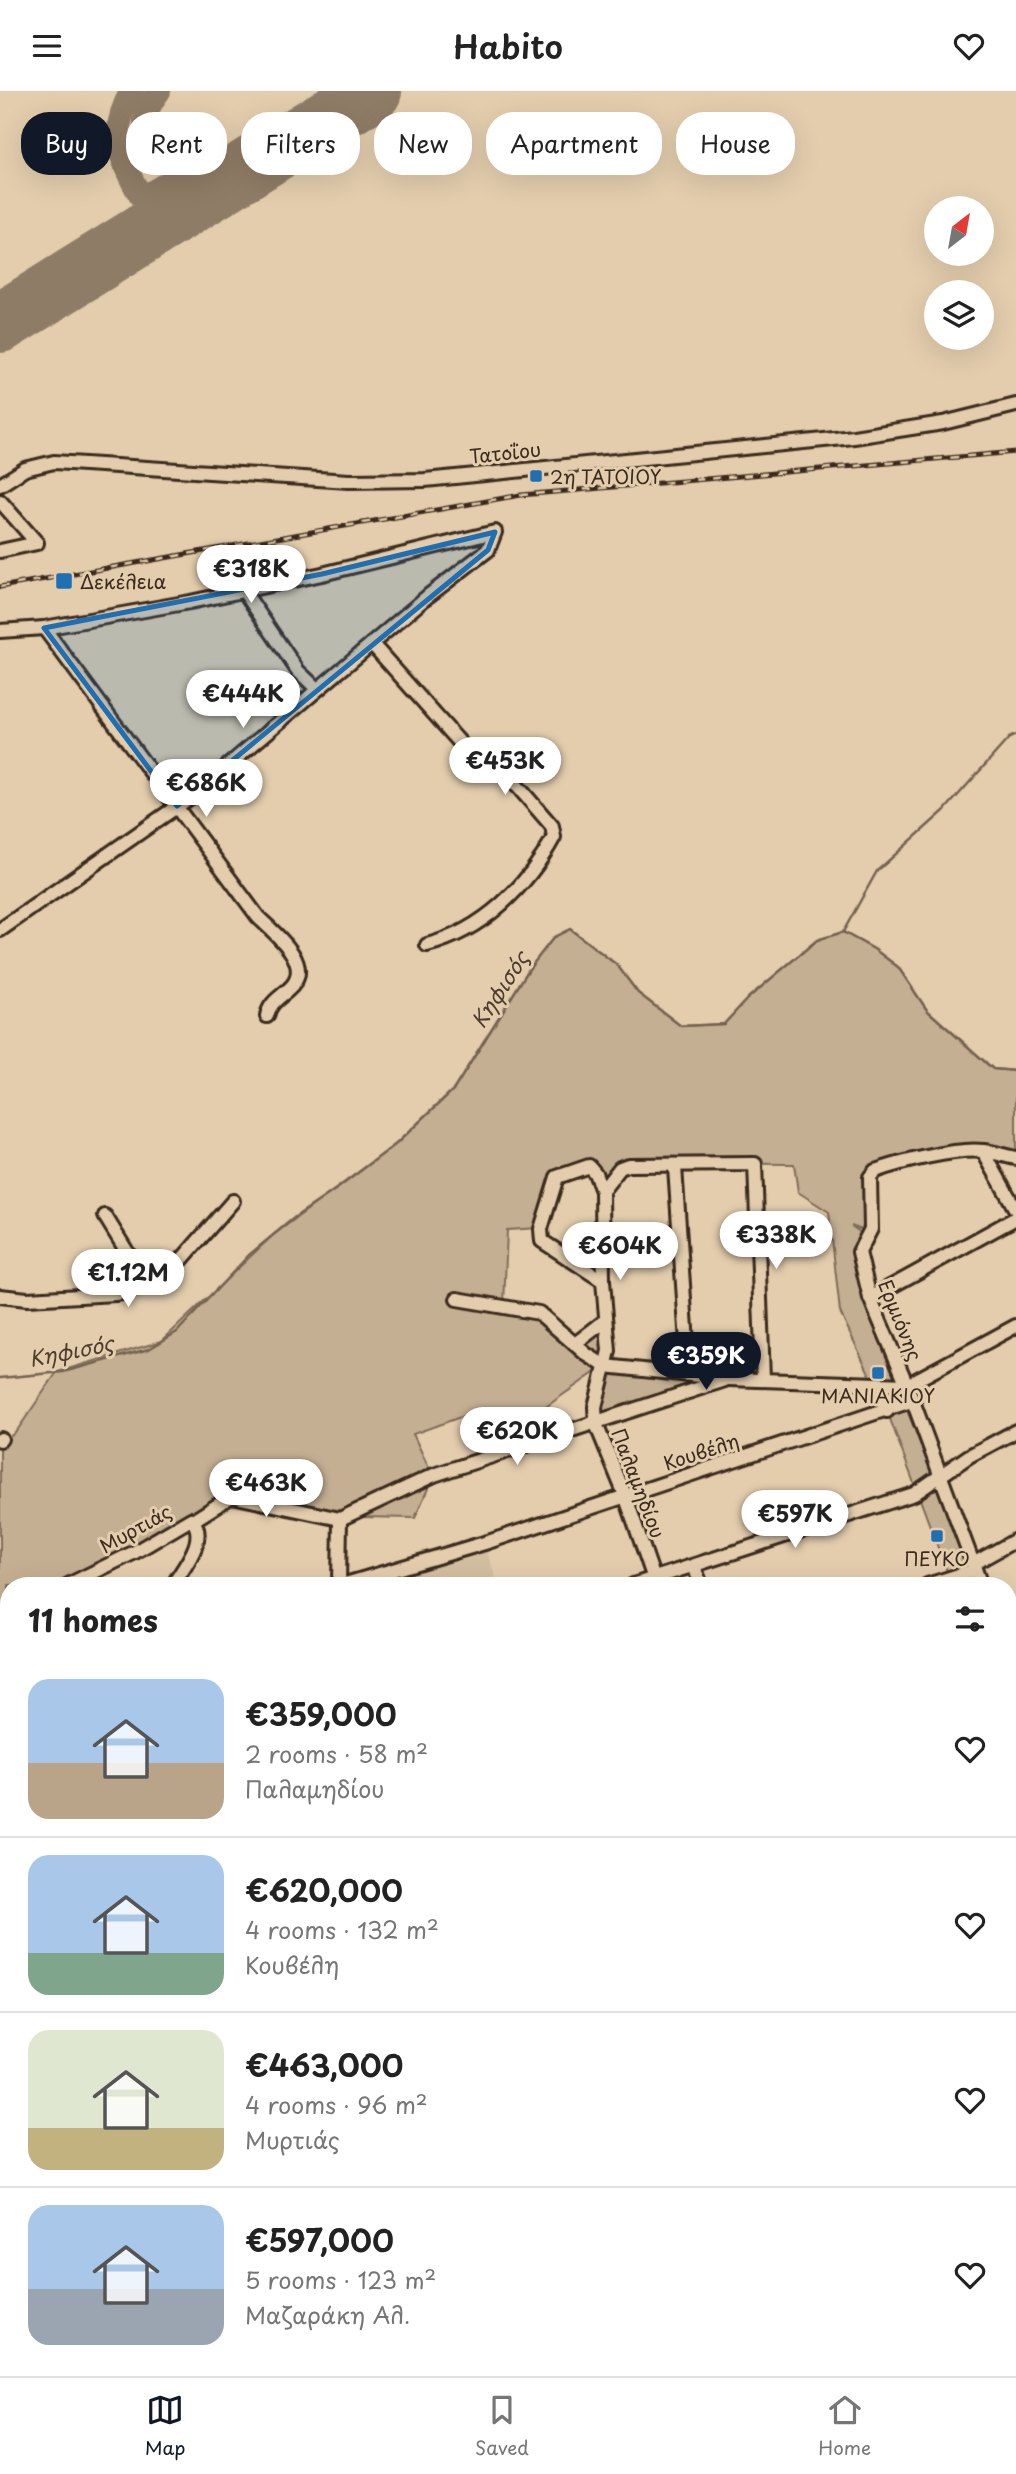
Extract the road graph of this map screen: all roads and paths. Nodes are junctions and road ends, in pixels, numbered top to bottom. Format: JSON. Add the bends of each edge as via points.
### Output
{"nodes":[{"id":1,"x":1016,"y":405,"type":"edge"},
{"id":2,"x":0,"y":485,"type":"edge"},
{"id":3,"x":0,"y":501,"type":"edge"},
{"id":4,"x":0,"y":551,"type":"edge"},
{"id":5,"x":243,"y":590,"type":"junction"},
{"id":6,"x":44,"y":628,"type":"junction"},
{"id":7,"x":0,"y":631,"type":"edge"},
{"id":8,"x":372,"y":644,"type":"junction"},
{"id":9,"x":317,"y":689,"type":"junction"},
{"id":10,"x":177,"y":806,"type":"junction"},
{"id":11,"x":0,"y":930,"type":"edge"},
{"id":12,"x":427,"y":945,"type":"dead end"},
{"id":13,"x":267,"y":1016,"type":"dead end"},
{"id":14,"x":984,"y":1151,"type":"junction"},
{"id":15,"x":1016,"y":1158,"type":"edge"},
{"id":16,"x":676,"y":1167,"type":"junction"},
{"id":17,"x":602,"y":1191,"type":"junction"},
{"id":18,"x":233,"y":1202,"type":"dead end"},
{"id":19,"x":1016,"y":1210,"type":"edge"},
{"id":20,"x":105,"y":1216,"type":"dead end"},
{"id":21,"x":1016,"y":1218,"type":"edge"},
{"id":22,"x":603,"y":1281,"type":"junction"},
{"id":23,"x":140,"y":1285,"type":"junction"},
{"id":24,"x":0,"y":1296,"type":"edge"},
{"id":25,"x":870,"y":1298,"type":"junction"},
{"id":26,"x":457,"y":1299,"type":"dead end"},
{"id":27,"x":606,"y":1320,"type":"junction"},
{"id":28,"x":1016,"y":1327,"type":"edge"},
{"id":29,"x":575,"y":1344,"type":"junction"},
{"id":30,"x":605,"y":1366,"type":"junction"},
{"id":31,"x":689,"y":1373,"type":"junction"},
{"id":32,"x":729,"y":1379,"type":"junction"},
{"id":33,"x":763,"y":1379,"type":"junction"},
{"id":34,"x":874,"y":1384,"type":"junction"},
{"id":35,"x":907,"y":1385,"type":"junction"},
{"id":36,"x":911,"y":1401,"type":"junction"},
{"id":37,"x":887,"y":1411,"type":"junction"},
{"id":38,"x":596,"y":1424,"type":"junction"},
{"id":39,"x":1016,"y":1431,"type":"edge"},
{"id":40,"x":940,"y":1478,"type":"junction"},
{"id":41,"x":625,"y":1495,"type":"junction"},
{"id":42,"x":340,"y":1519,"type":"junction"},
{"id":43,"x":194,"y":1520,"type":"junction"},
{"id":44,"x":1016,"y":1540,"type":"edge"},
{"id":45,"x":694,"y":1566,"type":"junction"},
{"id":46,"x":974,"y":1567,"type":"junction"},
{"id":47,"x":84,"y":1577,"type":"edge"},
{"id":48,"x":178,"y":1577,"type":"edge"},
{"id":49,"x":340,"y":1577,"type":"edge"},
{"id":50,"x":368,"y":1577,"type":"edge"},
{"id":51,"x":653,"y":1577,"type":"edge"},
{"id":52,"x":660,"y":1577,"type":"edge"},
{"id":53,"x":698,"y":1577,"type":"edge"},
{"id":54,"x":948,"y":1577,"type":"edge"},
{"id":55,"x":978,"y":1577,"type":"edge"}],
"edges":[{"from":1,"to":2,"type":"street","name":"Τατοΐου","via":[[943,423],[854,437],[425,480],[349,481],[54,462],[25,469]]},
{"from":3,"to":4,"type":"street","via":[[37,543]]},
{"from":5,"to":6,"type":"street"},
{"from":5,"to":8,"type":"street","via":[[495,532],[488,550]]},
{"from":5,"to":9,"type":"street","via":[[298,670]]},
{"from":6,"to":7,"type":"street"},
{"from":6,"to":10,"type":"street"},
{"from":8,"to":9,"type":"street"},
{"from":8,"to":12,"type":"street","via":[[462,745],[502,771],[554,831],[533,870],[504,901],[461,935]]},
{"from":9,"to":10,"type":"street"},
{"from":10,"to":11,"type":"street"},
{"from":10,"to":13,"type":"street","via":[[295,958],[297,978],[274,1001]]},
{"from":14,"to":15,"type":"street"},
{"from":14,"to":19,"type":"street"},
{"from":14,"to":25,"type":"street","name":"Ερμιόνης","via":[[917,1159],[871,1175],[872,1229],[859,1252]]},
{"from":16,"to":17,"type":"street","via":[[623,1166]]},
{"from":16,"to":31,"type":"street"},
{"from":16,"to":33,"type":"street","via":[[755,1164]]},
{"from":17,"to":22,"type":"street","name":"Παλαμηδίου"},
{"from":17,"to":22,"type":"street","via":[[589,1166],[557,1177],[541,1236],[546,1246]]},
{"from":18,"to":23,"type":"street","via":[[164,1280]]},
{"from":20,"to":23,"type":"street","via":[[140,1273]]},
{"from":21,"to":25,"type":"street"},
{"from":22,"to":27,"type":"street","name":"Παλαμηδίου"},
{"from":23,"to":24,"type":"street","via":[[115,1294],[27,1300]]},
{"from":25,"to":35,"type":"street","name":"Ερμιόνης"},
{"from":26,"to":29,"type":"street","via":[[539,1313]]},
{"from":27,"to":29,"type":"street"},
{"from":27,"to":30,"type":"street","name":"Παλαμηδίου","via":[[609,1351]]},
{"from":28,"to":35,"type":"street"},
{"from":29,"to":30,"type":"street"},
{"from":30,"to":31,"type":"street"},
{"from":30,"to":38,"type":"street","name":"Παλαμηδίου","via":[[595,1407]]},
{"from":31,"to":32,"type":"street"},
{"from":32,"to":33,"type":"street"},
{"from":32,"to":38,"type":"street"},
{"from":33,"to":34,"type":"street"},
{"from":34,"to":35,"type":"street"},
{"from":34,"to":37,"type":"street"},
{"from":35,"to":36,"type":"street","name":"Ερμιόνης"},
{"from":36,"to":37,"type":"street","name":"Κουβέλη"},
{"from":36,"to":40,"type":"street","name":"Ερμιόνης"},
{"from":37,"to":41,"type":"street","name":"Κουβέλη"},
{"from":38,"to":41,"type":"street","name":"Παλαμηδίου"},
{"from":38,"to":42,"type":"street","via":[[426,1478]]},
{"from":39,"to":40,"type":"street"},
{"from":40,"to":45,"type":"street","via":[[905,1497]]},
{"from":40,"to":46,"type":"street","name":"Ερμιόνης"},
{"from":41,"to":50,"type":"street","name":"Κουβέλη"},
{"from":41,"to":51,"type":"street","name":"Παλαμηδίου"},
{"from":42,"to":43,"type":"street","via":[[232,1496]]},
{"from":42,"to":49,"type":"street"},
{"from":43,"to":47,"type":"street","name":"Μυρτιάς","via":[[180,1523]]},
{"from":43,"to":48,"type":"street","name":"Μυρτιάς","via":[[198,1543]]},
{"from":44,"to":46,"type":"street"},
{"from":45,"to":52,"type":"street"},
{"from":45,"to":53,"type":"street"},
{"from":46,"to":54,"type":"street"},
{"from":46,"to":55,"type":"street","name":"Ερμιόνης"}]}
